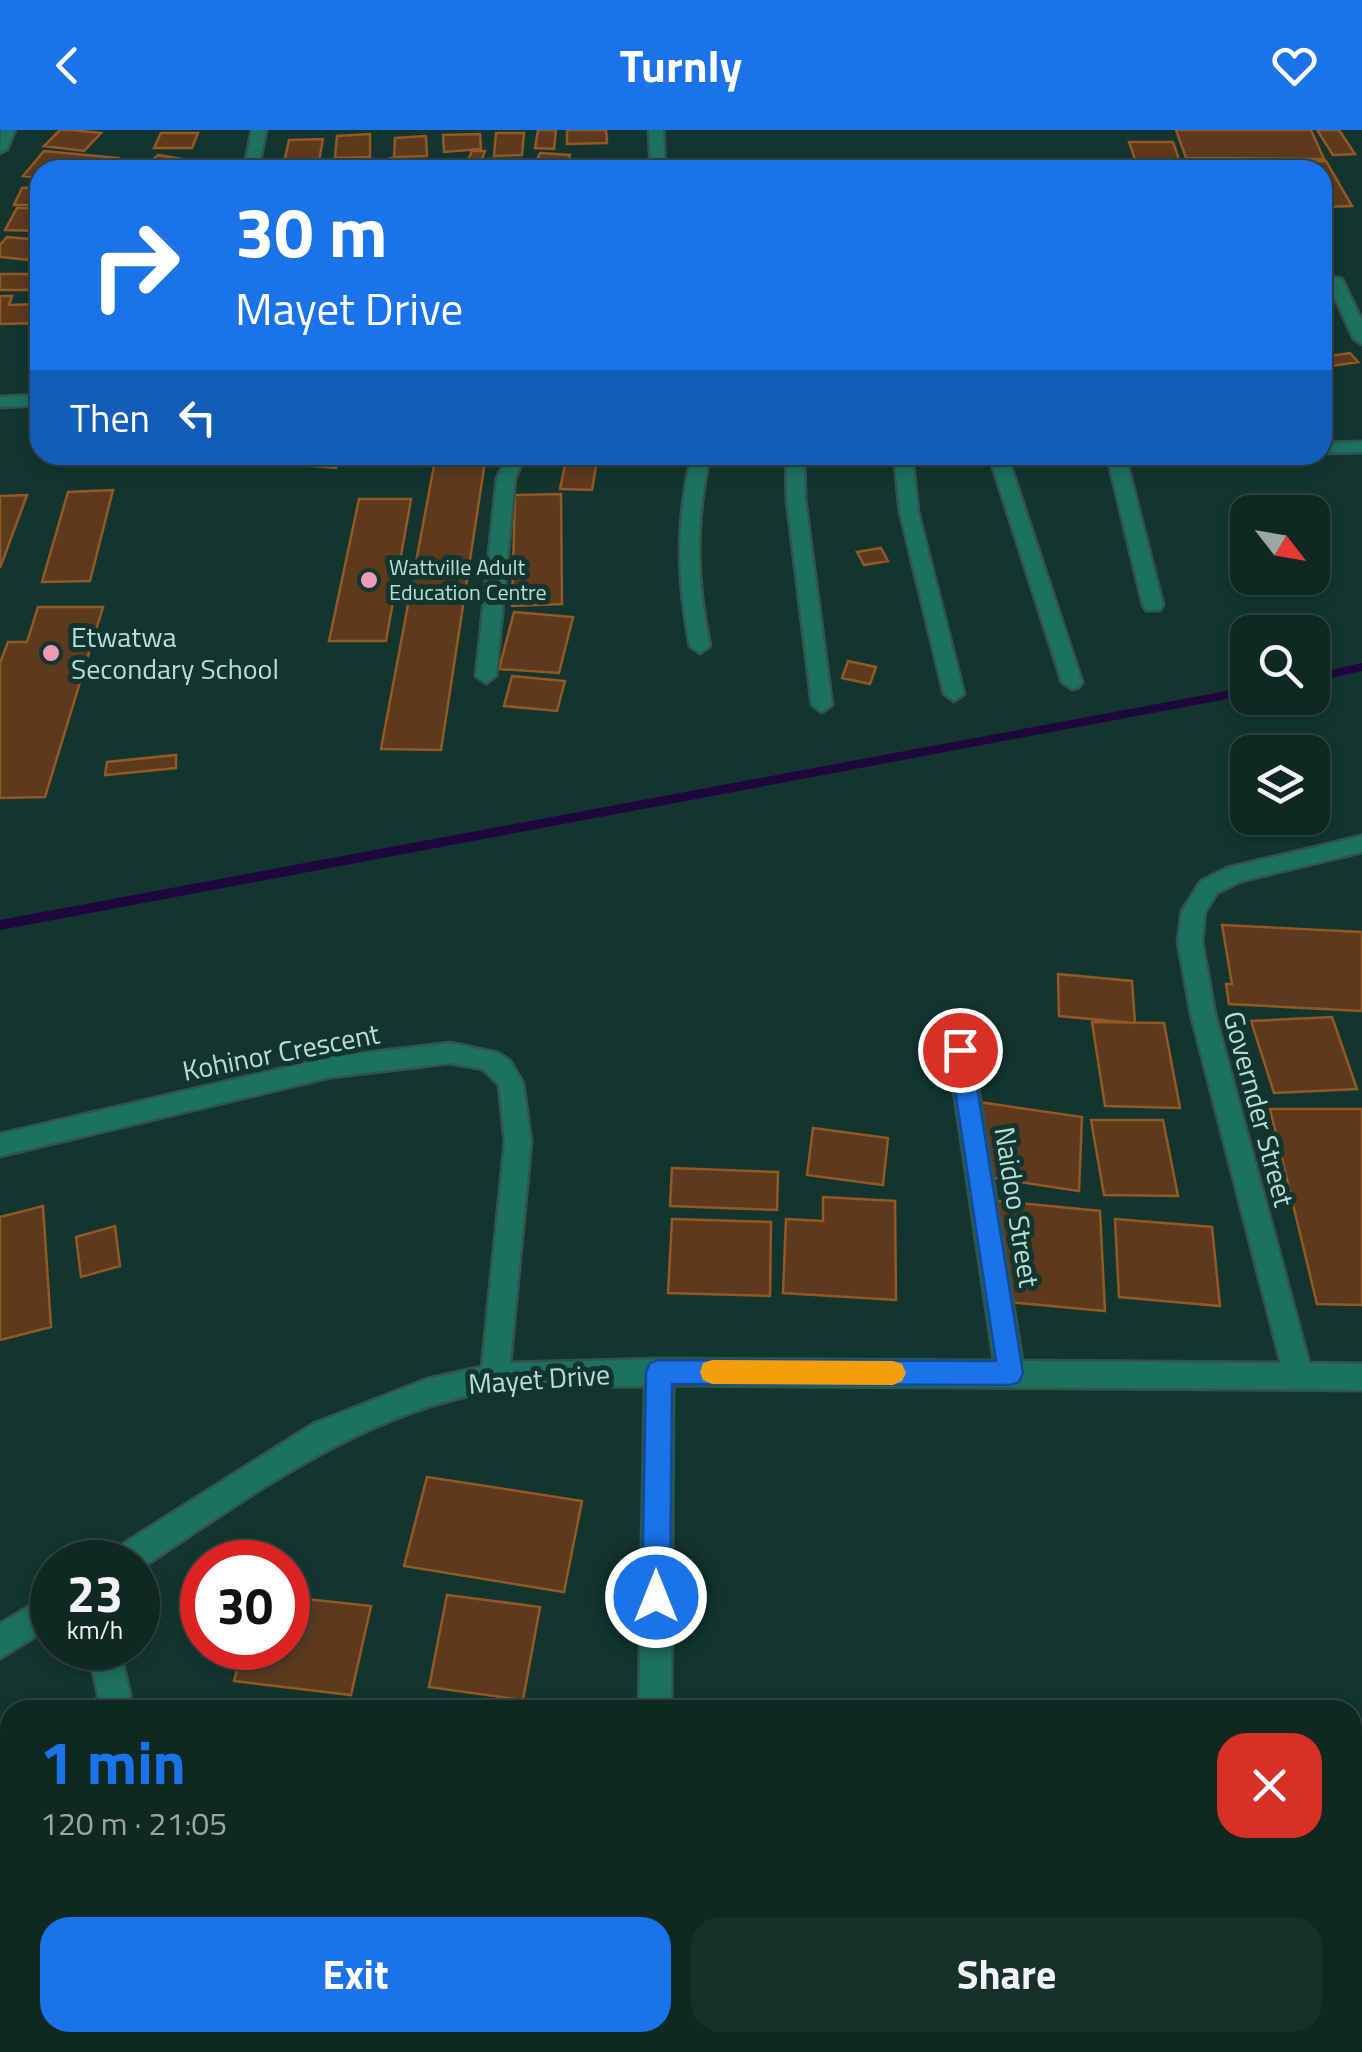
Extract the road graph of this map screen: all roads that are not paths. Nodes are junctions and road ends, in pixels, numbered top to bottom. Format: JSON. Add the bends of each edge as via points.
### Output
{"nodes":[{"id":1,"x":8,"y":130,"type":"edge"},
{"id":2,"x":259,"y":130,"type":"edge"},
{"id":3,"x":656,"y":130,"type":"edge"},
{"id":4,"x":0,"y":149,"type":"edge"},
{"id":5,"x":253,"y":160,"type":"edge"},
{"id":6,"x":658,"y":160,"type":"edge"},
{"id":7,"x":1334,"y":279,"type":"dead end"},
{"id":8,"x":1362,"y":338,"type":"edge"},
{"id":9,"x":30,"y":400,"type":"edge"},
{"id":10,"x":0,"y":402,"type":"edge"},
{"id":11,"x":1362,"y":447,"type":"edge"},
{"id":12,"x":1332,"y":448,"type":"edge"},
{"id":13,"x":512,"y":465,"type":"edge"},
{"id":14,"x":698,"y":465,"type":"edge"},
{"id":15,"x":794,"y":465,"type":"edge"},
{"id":16,"x":904,"y":465,"type":"edge"},
{"id":17,"x":1001,"y":465,"type":"edge"},
{"id":18,"x":1118,"y":465,"type":"edge"},
{"id":19,"x":1153,"y":605,"type":"dead end"},
{"id":20,"x":700,"y":646,"type":"dead end"},
{"id":21,"x":486,"y":676,"type":"dead end"},
{"id":22,"x":1072,"y":682,"type":"dead end"},
{"id":23,"x":954,"y":694,"type":"dead end"},
{"id":24,"x":822,"y":705,"type":"dead end"},
{"id":25,"x":1362,"y":844,"type":"edge"},
{"id":26,"x":960,"y":1050,"type":"dead end"},
{"id":27,"x":0,"y":1145,"type":"edge"},
{"id":28,"x":659,"y":1372,"type":"junction"},
{"id":29,"x":1010,"y":1373,"type":"junction"},
{"id":30,"x":1298,"y":1376,"type":"junction"},
{"id":31,"x":1362,"y":1376,"type":"edge"},
{"id":32,"x":495,"y":1377,"type":"junction"},
{"id":33,"x":157,"y":1540,"type":"edge"},
{"id":34,"x":30,"y":1622,"type":"edge"},
{"id":35,"x":0,"y":1642,"type":"edge"},
{"id":36,"x":109,"y":1670,"type":"edge"},
{"id":37,"x":114,"y":1700,"type":"edge"},
{"id":38,"x":655,"y":1700,"type":"edge"}],
"edges":[{"from":1,"to":4,"type":"street"},
{"from":2,"to":5,"type":"street"},
{"from":3,"to":6,"type":"street"},
{"from":7,"to":8,"type":"street"},
{"from":9,"to":10,"type":"street"},
{"from":11,"to":12,"type":"street"},
{"from":13,"to":21,"type":"street"},
{"from":14,"to":20,"type":"street","via":[[684,549]]},
{"from":15,"to":24,"type":"street"},
{"from":16,"to":23,"type":"street","via":[[913,530]]},
{"from":17,"to":22,"type":"street"},
{"from":18,"to":19,"type":"street"},
{"from":25,"to":30,"type":"street","name":"Governder Street","via":[[1235,874],[1209,888],[1194,911],[1190,942],[1202,1014]]},
{"from":26,"to":29,"type":"street","name":"Naidoo Street"},
{"from":27,"to":32,"type":"street","name":"Kohinor Crescent","via":[[331,1068],[450,1053],[489,1060],[511,1083],[518,1142]]},
{"from":28,"to":29,"type":"street","name":"Mayet Drive"},
{"from":28,"to":32,"type":"street","name":"Mayet Drive"},
{"from":28,"to":38,"type":"street"},
{"from":29,"to":30,"type":"street","name":"Mayet Drive"},
{"from":30,"to":31,"type":"street","name":"Mayet Drive"},
{"from":32,"to":33,"type":"street","name":"Mayet Drive","via":[[427,1392],[323,1434]]},
{"from":34,"to":35,"type":"street"},
{"from":36,"to":37,"type":"street"}]}
